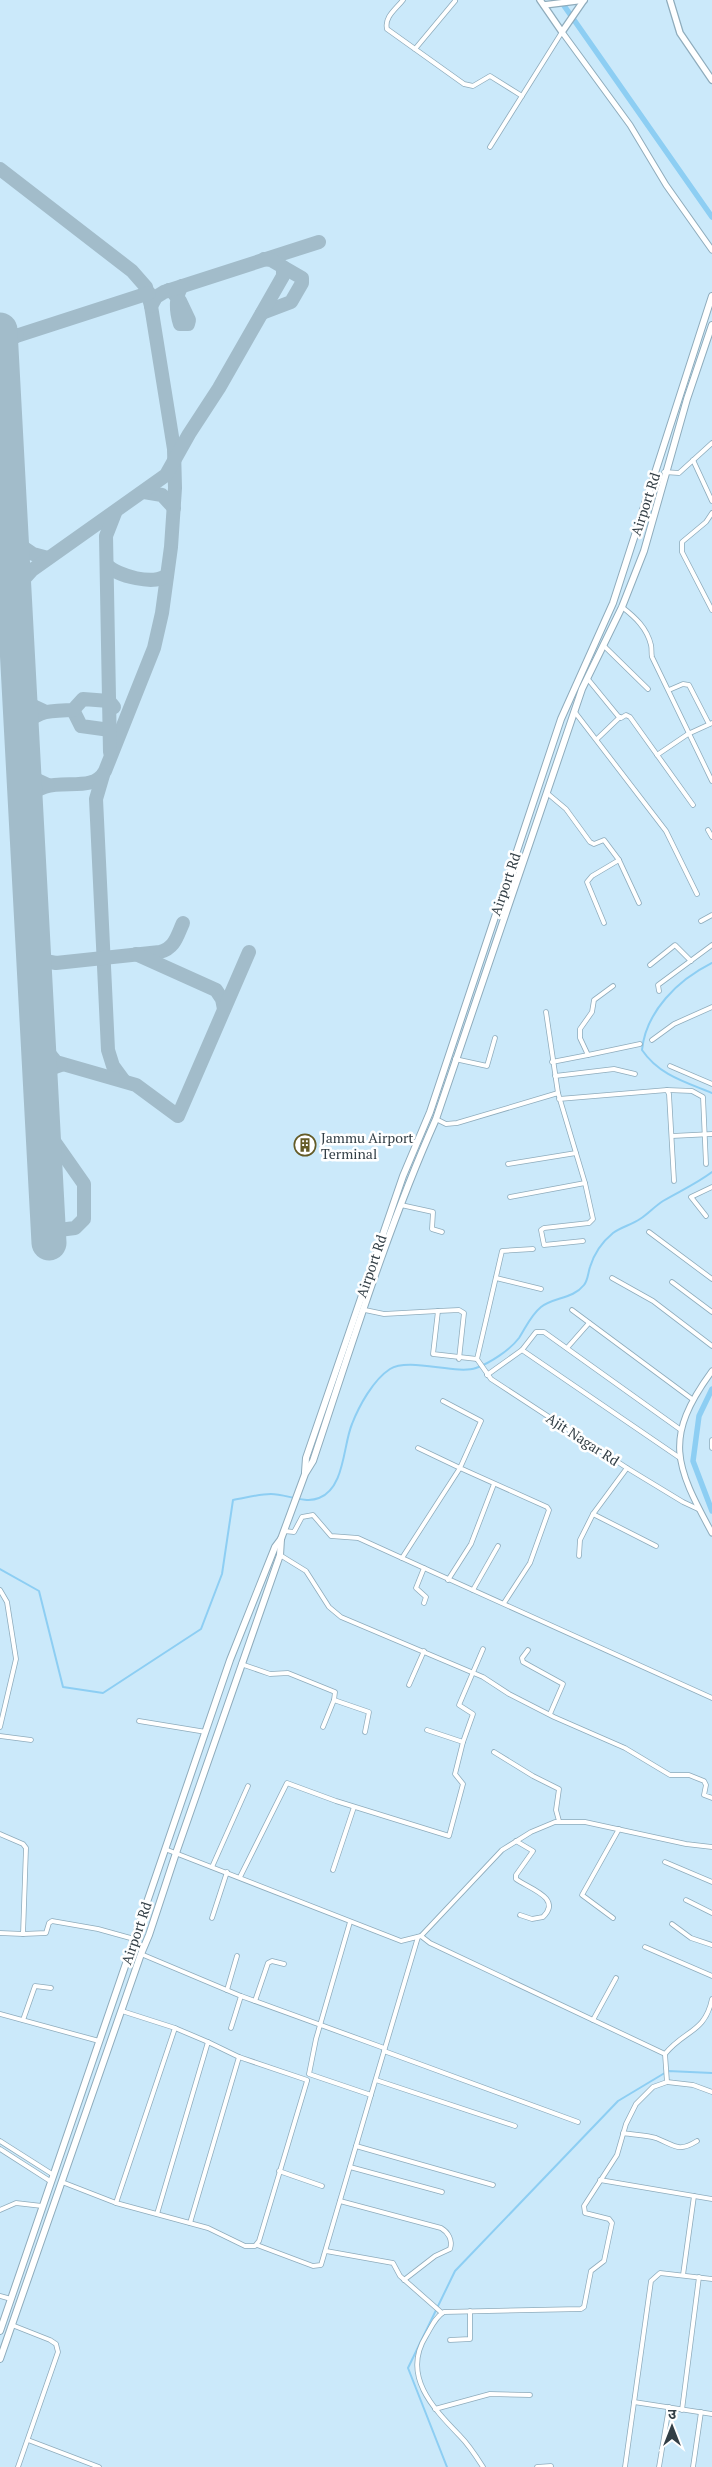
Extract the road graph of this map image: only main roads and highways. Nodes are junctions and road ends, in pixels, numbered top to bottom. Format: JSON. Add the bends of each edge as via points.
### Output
{"nodes":[{"id":1,"x":582,"y":0,"type":"edge"},
{"id":2,"x":670,"y":0,"type":"edge"},
{"id":3,"x":544,"y":3,"type":"edge"},
{"id":4,"x":712,"y":80,"type":"edge"},
{"id":5,"x":712,"y":296,"type":"edge"},
{"id":6,"x":712,"y":325,"type":"edge"},
{"id":7,"x":304,"y":1476,"type":"junction"},
{"id":8,"x":281,"y":1539,"type":"junction"},
{"id":9,"x":0,"y":2331,"type":"edge"},
{"id":10,"x":0,"y":2359,"type":"edge"}],
"edges":[{"from":1,"to":3,"type":"main road"},
{"from":1,"to":3,"type":"main road","via":[[562,32]]},
{"from":2,"to":4,"type":"main road","via":[[680,33]]},
{"from":5,"to":7,"type":"main road","name":"Airport Rd","via":[[613,603],[562,719],[430,1112],[359,1299],[306,1458]]},
{"from":6,"to":7,"type":"main road","via":[[664,472],[644,550],[622,607],[574,711],[436,1119],[417,1160],[313,1461]]},
{"from":7,"to":8,"type":"main road"},
{"from":8,"to":9,"type":"main road","name":"Airport Rd","via":[[230,1660]]},
{"from":8,"to":10,"type":"main road","via":[[280,1555]]}]}
